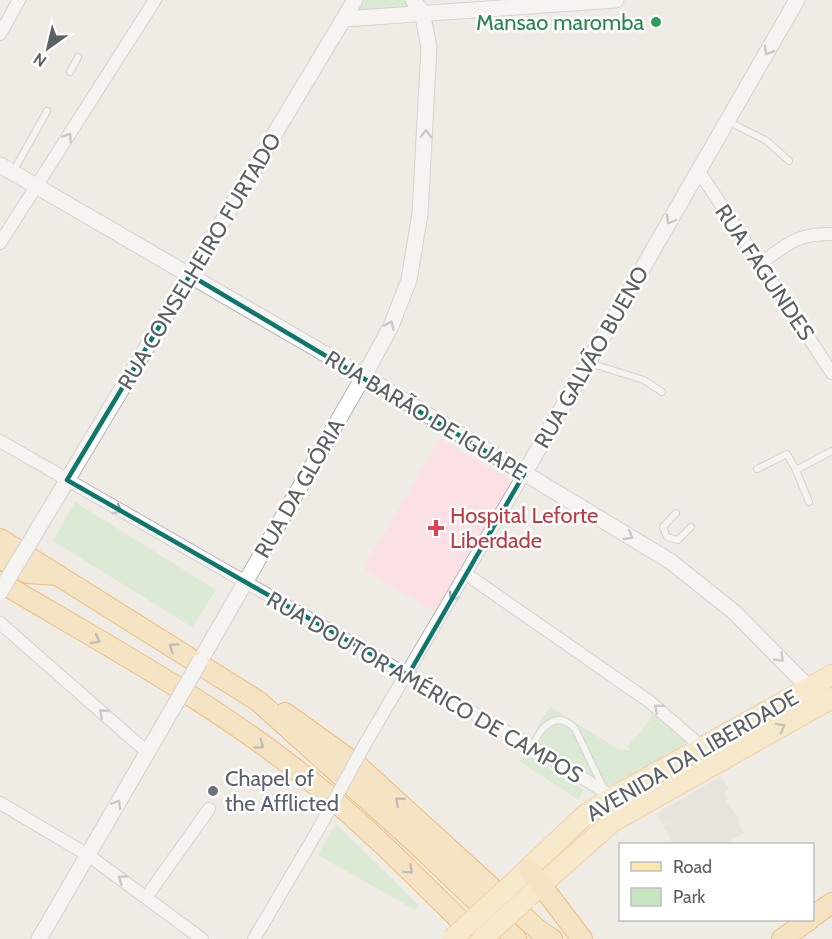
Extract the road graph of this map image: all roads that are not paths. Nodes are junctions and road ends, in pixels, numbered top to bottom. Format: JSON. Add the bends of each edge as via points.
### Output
{"nodes":[{"id":1,"x":19,"y":0,"type":"edge"},
{"id":2,"x":155,"y":0,"type":"edge"},
{"id":3,"x":355,"y":0,"type":"edge"},
{"id":4,"x":616,"y":0,"type":"edge"},
{"id":5,"x":797,"y":0,"type":"edge"},
{"id":6,"x":417,"y":6,"type":"edge"},
{"id":7,"x":344,"y":19,"type":"junction"},
{"id":8,"x":0,"y":34,"type":"edge"},
{"id":9,"x":78,"y":57,"type":"dead end"},
{"id":10,"x":70,"y":72,"type":"dead end"},
{"id":11,"x":47,"y":111,"type":"dead end"},
{"id":12,"x":727,"y":121,"type":"junction"},
{"id":13,"x":789,"y":161,"type":"dead end"},
{"id":14,"x":7,"y":168,"type":"edge"},
{"id":15,"x":698,"y":171,"type":"junction"},
{"id":16,"x":36,"y":186,"type":"junction"},
{"id":17,"x":832,"y":234,"type":"edge"},
{"id":18,"x":0,"y":243,"type":"edge"},
{"id":19,"x":759,"y":264,"type":"junction"},
{"id":20,"x":190,"y":275,"type":"junction"},
{"id":21,"x":588,"y":363,"type":"junction"},
{"id":22,"x":832,"y":373,"type":"edge"},
{"id":23,"x":363,"y":376,"type":"junction"},
{"id":24,"x":662,"y":392,"type":"dead end"},
{"id":25,"x":0,"y":441,"type":"edge"},
{"id":26,"x":832,"y":451,"type":"edge"},
{"id":27,"x":757,"y":469,"type":"dead end"},
{"id":28,"x":796,"y":470,"type":"junction"},
{"id":29,"x":524,"y":474,"type":"junction"},
{"id":30,"x":67,"y":480,"type":"junction"},
{"id":31,"x":809,"y":502,"type":"dead end"},
{"id":32,"x":676,"y":513,"type":"dead end"},
{"id":33,"x":691,"y":527,"type":"dead end"},
{"id":34,"x":667,"y":537,"type":"junction"},
{"id":35,"x":0,"y":538,"type":"edge"},
{"id":36,"x":655,"y":552,"type":"junction"},
{"id":37,"x":0,"y":558,"type":"edge"},
{"id":38,"x":466,"y":574,"type":"junction"},
{"id":39,"x":61,"y":575,"type":"junction"},
{"id":40,"x":0,"y":582,"type":"edge"},
{"id":41,"x":244,"y":583,"type":"junction"},
{"id":42,"x":0,"y":592,"type":"edge"},
{"id":43,"x":0,"y":623,"type":"edge"},
{"id":44,"x":408,"y":675,"type":"junction"},
{"id":45,"x":832,"y":675,"type":"edge"},
{"id":46,"x":809,"y":687,"type":"junction"},
{"id":47,"x":828,"y":700,"type":"edge"},
{"id":48,"x":258,"y":701,"type":"junction"},
{"id":49,"x":533,"y":747,"type":"junction"},
{"id":50,"x":699,"y":749,"type":"junction"},
{"id":51,"x":147,"y":752,"type":"junction"},
{"id":52,"x":609,"y":795,"type":"junction"},
{"id":53,"x":0,"y":803,"type":"edge"},
{"id":54,"x":638,"y":807,"type":"junction"},
{"id":55,"x":209,"y":809,"type":"dead end"},
{"id":56,"x":88,"y":855,"type":"junction"},
{"id":57,"x":529,"y":868,"type":"junction"},
{"id":58,"x":541,"y":885,"type":"junction"},
{"id":59,"x":147,"y":896,"type":"junction"},
{"id":60,"x":436,"y":897,"type":"junction"},
{"id":61,"x":832,"y":903,"type":"edge"},
{"id":62,"x":814,"y":916,"type":"edge"},
{"id":63,"x":807,"y":921,"type":"edge"},
{"id":64,"x":579,"y":935,"type":"edge"},
{"id":65,"x":39,"y":939,"type":"edge"},
{"id":66,"x":202,"y":939,"type":"edge"},
{"id":67,"x":254,"y":939,"type":"edge"},
{"id":68,"x":452,"y":939,"type":"edge"},
{"id":69,"x":468,"y":939,"type":"edge"},
{"id":70,"x":481,"y":939,"type":"edge"},
{"id":71,"x":516,"y":939,"type":"edge"},
{"id":72,"x":552,"y":939,"type":"edge"},
{"id":73,"x":782,"y":939,"type":"edge"}],
"edges":[{"from":1,"to":8,"type":"street"},
{"from":16,"to":2,"type":"street","one_way":true},
{"from":3,"to":7,"type":"street","name":"RUA CONSELHEIRO FURTADO"},
{"from":4,"to":6,"type":"street"},
{"from":5,"to":12,"type":"street","name":"RUA GALVÃO BUENO","one_way":true},
{"from":6,"to":7,"type":"street"},
{"from":23,"to":6,"type":"street","name":"RUA DA GLÓRIA","one_way":true,"via":[[409,280],[420,214],[429,48]]},
{"from":7,"to":20,"type":"street","name":"RUA CONSELHEIRO FURTADO"},
{"from":9,"to":10,"type":"lane"},
{"from":11,"to":14,"type":"lane"},
{"from":12,"to":13,"type":"lane","via":[[767,141]]},
{"from":12,"to":15,"type":"street","name":"RUA GALVÃO BUENO"},
{"from":14,"to":16,"type":"street","name":"RUA BARÃO DE IGUAPE"},
{"from":15,"to":19,"type":"street","name":"RUA FAGUNDES"},
{"from":15,"to":21,"type":"street","name":"RUA GALVÃO BUENO","one_way":true},
{"from":16,"to":18,"type":"street"},
{"from":16,"to":20,"type":"street","name":"RUA BARÃO DE IGUAPE"},
{"from":17,"to":19,"type":"street","via":[[807,234]]},
{"from":19,"to":22,"type":"street","name":"RUA FAGUNDES"},
{"from":20,"to":23,"type":"street","name":"RUA BARÃO DE IGUAPE"},
{"from":20,"to":30,"type":"street","name":"RUA CONSELHEIRO FURTADO"},
{"from":21,"to":24,"type":"lane","via":[[644,380]]},
{"from":21,"to":29,"type":"street","name":"RUA GALVÃO BUENO"},
{"from":23,"to":29,"type":"street","name":"RUA BARÃO DE IGUAPE"},
{"from":23,"to":41,"type":"street","name":"RUA DA GLÓRIA"},
{"from":25,"to":30,"type":"street","name":"RUA DOUTOR AMÉRICO DE CAMPOS"},
{"from":26,"to":28,"type":"lane"},
{"from":27,"to":28,"type":"lane","via":[[787,454]]},
{"from":28,"to":31,"type":"lane"},
{"from":29,"to":36,"type":"street","name":"RUA BARÃO DE IGUAPE","one_way":true},
{"from":29,"to":38,"type":"street","name":"RUA GALVÃO BUENO"},
{"from":30,"to":41,"type":"street","name":"RUA DOUTOR AMÉRICO DE CAMPOS","one_way":true},
{"from":30,"to":42,"type":"street","name":"RUA CONSELHEIRO FURTADO","bridge":true},
{"from":32,"to":34,"type":"lane","via":[[663,528]]},
{"from":33,"to":34,"type":"lane","via":[[678,540]]},
{"from":34,"to":36,"type":"lane"},
{"from":35,"to":39,"type":"highway"},
{"from":36,"to":46,"type":"street","name":"RUA BARÃO DE IGUAPE","one_way":true,"via":[[734,612]]},
{"from":37,"to":39,"type":"highway","via":[[27,573]]},
{"from":38,"to":44,"type":"street","name":"RUA GALVÃO BUENO","one_way":true},
{"from":50,"to":38,"type":"street","one_way":true,"via":[[694,740],[650,702]]},
{"from":48,"to":39,"type":"highway","one_way":true},
{"from":40,"to":60,"type":"highway","one_way":true,"via":[[231,723],[317,786]]},
{"from":41,"to":44,"type":"street","name":"RUA DOUTOR AMÉRICO DE CAMPOS"},
{"from":41,"to":51,"type":"street","name":"RUA DA GLÓRIA","bridge":true},
{"from":51,"to":43,"type":"street","one_way":true},
{"from":44,"to":49,"type":"street","name":"RUA DOUTOR AMÉRICO DE CAMPOS"},
{"from":44,"to":67,"type":"street","name":"RUA GALVÃO BUENO","bridge":true},
{"from":45,"to":46,"type":"main road","name":"AVENIDA DA LIBERDADE"},
{"from":46,"to":47,"type":"street","name":"RUA BARÃO DE IGUAPE"},
{"from":46,"to":50,"type":"main road","name":"AVENIDA DA LIBERDADE"},
{"from":54,"to":47,"type":"main road","name":"AVENIDA DA LIBERDADE","one_way":true},
{"from":48,"to":71,"type":"highway"},
{"from":72,"to":48,"type":"highway","one_way":true,"via":[[357,764],[304,725]]},
{"from":49,"to":52,"type":"street","name":"RUA DOUTOR AMÉRICO DE CAMPOS"},
{"from":49,"to":52,"type":"lane","via":[[545,725],[556,720],[567,722],[575,729]]},
{"from":50,"to":52,"type":"main road","name":"AVENIDA DA LIBERDADE"},
{"from":56,"to":51,"type":"street","name":"RUA DA GLÓRIA","one_way":true},
{"from":52,"to":54,"type":"street","name":"RUA DOUTOR AMÉRICO DE CAMPOS"},
{"from":52,"to":57,"type":"main road","name":"AVENIDA DA LIBERDADE"},
{"from":53,"to":56,"type":"street"},
{"from":54,"to":58,"type":"main road","name":"AVENIDA DA LIBERDADE","via":[[612,822]]},
{"from":55,"to":59,"type":"street"},
{"from":59,"to":56,"type":"street","one_way":true},
{"from":56,"to":65,"type":"street","name":"RUA DA GLÓRIA"},
{"from":57,"to":58,"type":"highway"},
{"from":57,"to":68,"type":"main road","name":"AVENIDA DA LIBERDADE","bridge":true},
{"from":58,"to":64,"type":"highway"},
{"from":58,"to":70,"type":"main road","name":"AVENIDA DA LIBERDADE","bridge":true},
{"from":59,"to":66,"type":"street"},
{"from":60,"to":69,"type":"highway"},
{"from":60,"to":70,"type":"highway"},
{"from":61,"to":62,"type":"highway"},
{"from":63,"to":73,"type":"highway"}]}
